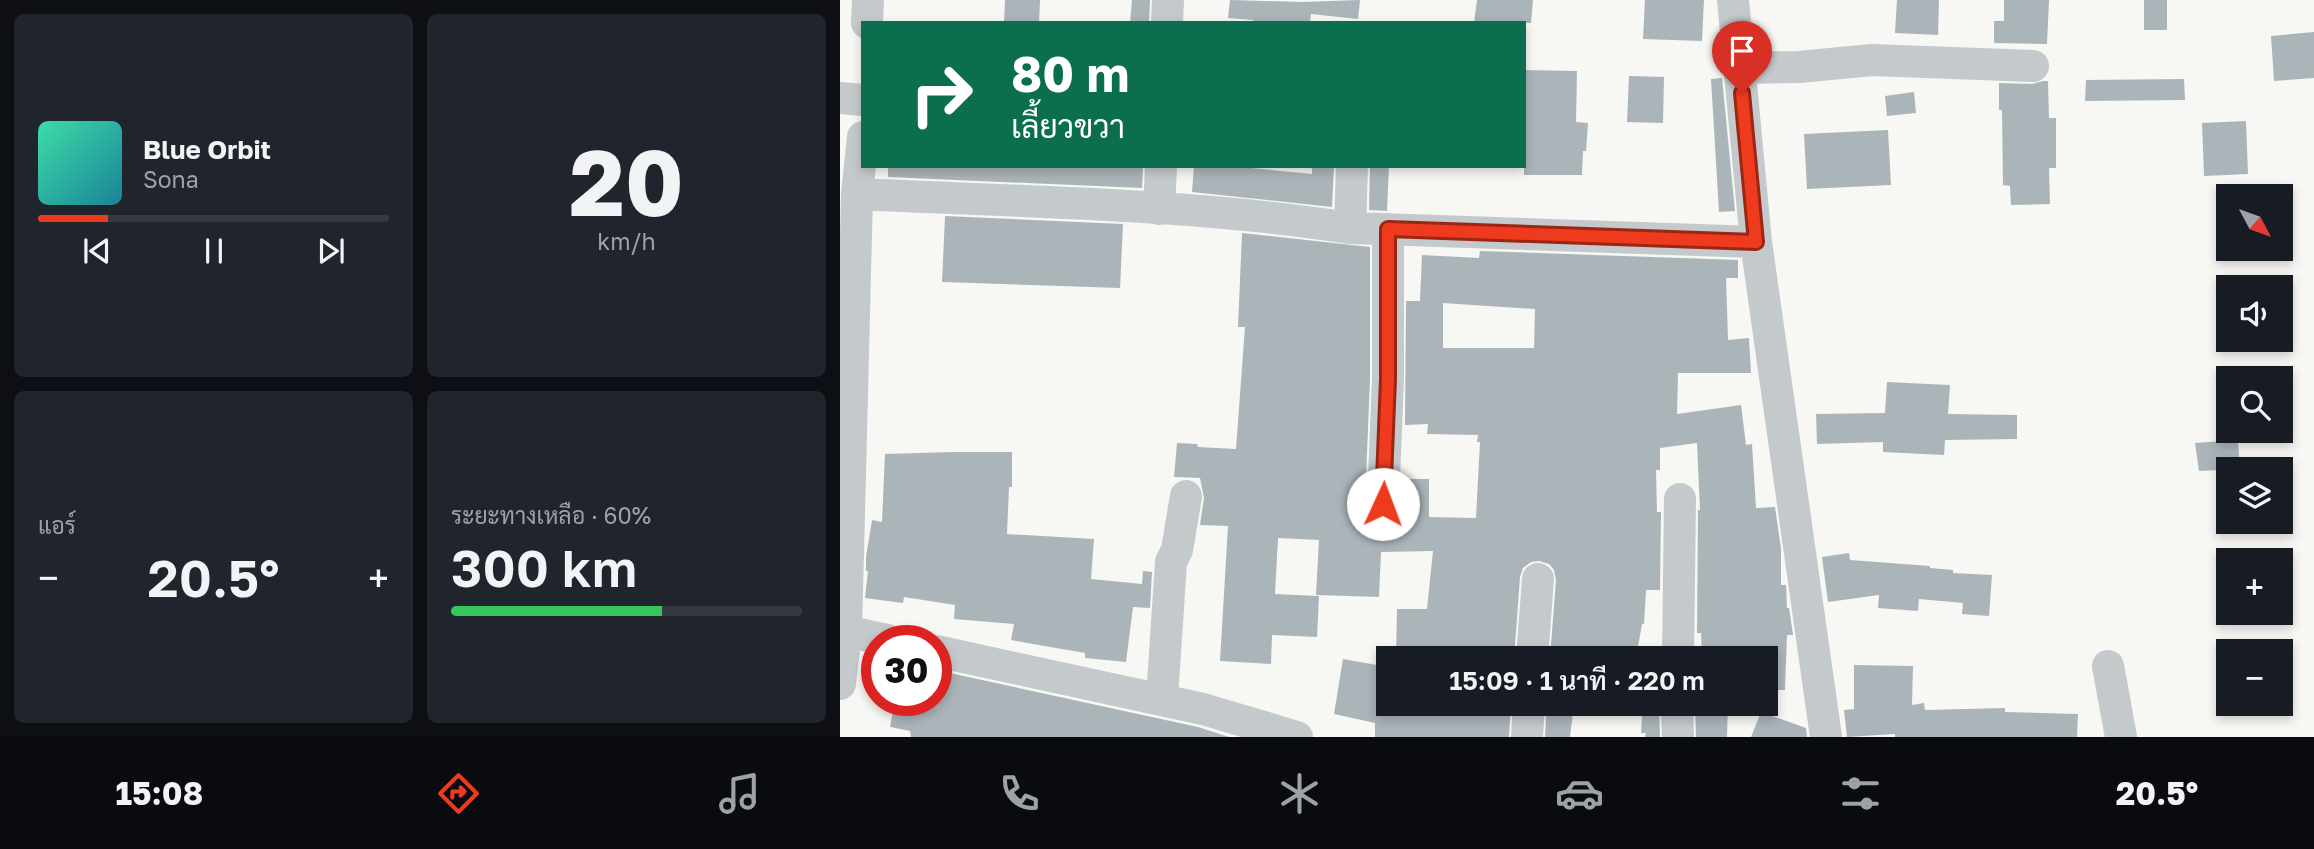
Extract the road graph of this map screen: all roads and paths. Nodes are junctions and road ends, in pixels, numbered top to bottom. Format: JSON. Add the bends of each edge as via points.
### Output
{"nodes":[{"id":1,"x":868,"y":0,"type":"edge"},
{"id":2,"x":1168,"y":0,"type":"edge"},
{"id":3,"x":1733,"y":0,"type":"edge"},
{"id":4,"x":867,"y":21,"type":"edge"},
{"id":5,"x":1167,"y":21,"type":"edge"},
{"id":6,"x":2033,"y":65,"type":"dead end"},
{"id":7,"x":1740,"y":68,"type":"junction"},
{"id":8,"x":840,"y":98,"type":"edge"},
{"id":9,"x":861,"y":100,"type":"edge"},
{"id":10,"x":861,"y":146,"type":"edge"},
{"id":11,"x":1161,"y":168,"type":"edge"},
{"id":12,"x":1352,"y":168,"type":"edge"},
{"id":13,"x":853,"y":180,"type":"edge"},
{"id":14,"x":1159,"y":209,"type":"junction"},
{"id":15,"x":1350,"y":228,"type":"junction"},
{"id":16,"x":1388,"y":229,"type":"junction"},
{"id":17,"x":1756,"y":242,"type":"junction"},
{"id":18,"x":1186,"y":496,"type":"dead end"},
{"id":19,"x":1680,"y":499,"type":"dead end"},
{"id":20,"x":1383,"y":504,"type":"dead end"},
{"id":21,"x":1538,"y":579,"type":"dead end"},
{"id":22,"x":843,"y":631,"type":"edge"},
{"id":23,"x":861,"y":635,"type":"edge"},
{"id":24,"x":1533,"y":646,"type":"edge"},
{"id":25,"x":1678,"y":646,"type":"edge"},
{"id":26,"x":952,"y":654,"type":"edge"},
{"id":27,"x":2108,"y":666,"type":"dead end"},
{"id":28,"x":840,"y":684,"type":"edge"},
{"id":29,"x":1162,"y":699,"type":"junction"},
{"id":30,"x":1528,"y":716,"type":"edge"},
{"id":31,"x":1677,"y":716,"type":"edge"},
{"id":32,"x":1283,"y":735,"type":"edge"},
{"id":33,"x":1527,"y":737,"type":"edge"},
{"id":34,"x":1678,"y":737,"type":"edge"},
{"id":35,"x":1826,"y":737,"type":"edge"},
{"id":36,"x":2121,"y":737,"type":"edge"}],
"edges":[{"from":1,"to":4,"type":"street"},
{"from":2,"to":5,"type":"street"},
{"from":3,"to":7,"type":"street"},
{"from":6,"to":7,"type":"street","via":[[1872,60]]},
{"from":7,"to":17,"type":"street"},
{"from":8,"to":9,"type":"street"},
{"from":10,"to":13,"type":"street"},
{"from":11,"to":14,"type":"street"},
{"from":12,"to":15,"type":"street"},
{"from":13,"to":14,"type":"street"},
{"from":13,"to":22,"type":"street"},
{"from":14,"to":15,"type":"street"},
{"from":15,"to":16,"type":"street"},
{"from":16,"to":17,"type":"street"},
{"from":16,"to":20,"type":"street"},
{"from":17,"to":35,"type":"street"},
{"from":18,"to":29,"type":"street","via":[[1171,562]]},
{"from":19,"to":25,"type":"street"},
{"from":21,"to":24,"type":"street"},
{"from":22,"to":23,"type":"street"},
{"from":22,"to":28,"type":"street"},
{"from":26,"to":29,"type":"street"},
{"from":27,"to":36,"type":"street"},
{"from":29,"to":32,"type":"street"},
{"from":30,"to":33,"type":"street"},
{"from":31,"to":34,"type":"street"}]}
